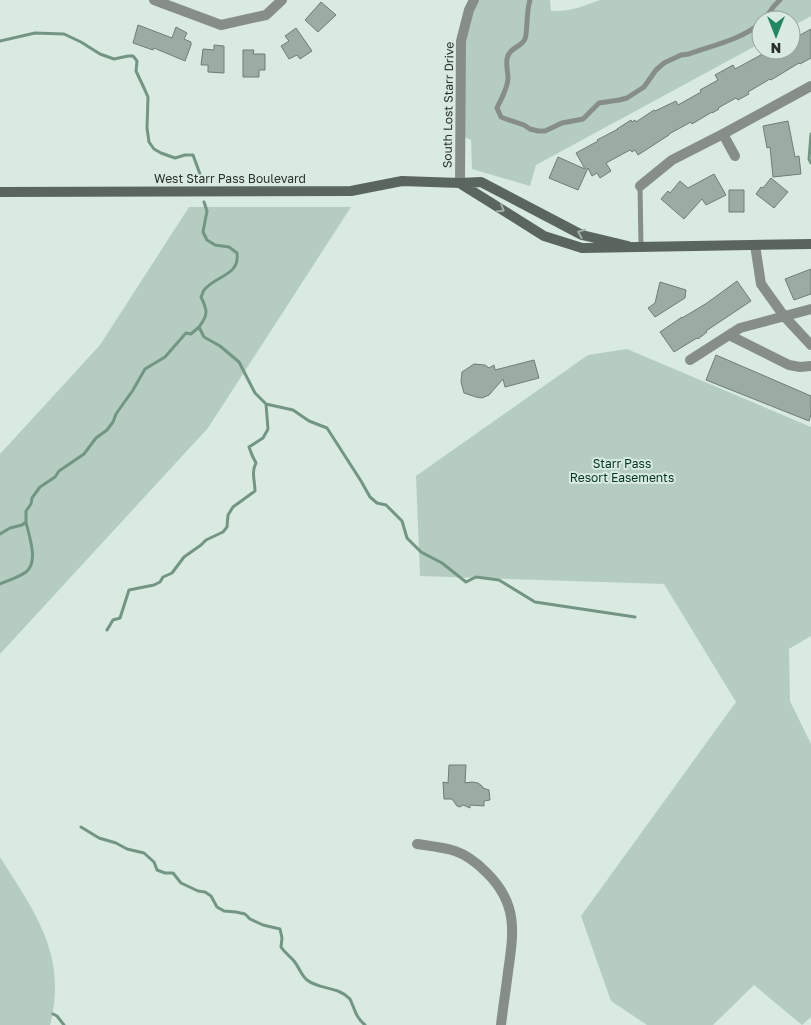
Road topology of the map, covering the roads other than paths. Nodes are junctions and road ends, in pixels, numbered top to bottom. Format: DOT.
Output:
graph roads {
  1 [pos="154,0"];
  2 [pos="282,0"];
  3 [pos="474,0"];
  4 [pos="530,0"];
  5 [pos="780,0"];
  6 [pos="771,10"];
  7 [pos="751,30"];
  8 [pos="811,86"];
  9 [pos="723,134"];
  10 [pos="735,156"];
  11 [pos="460,183"];
  12 [pos="640,186"];
  13 [pos="0,192"];
  14 [pos="811,238"];
  15 [pos="784,244"];
  16 [pos="811,244"];
  17 [pos="755,245"];
  18 [pos="628,246"];
  19 [pos="641,246"];
  20 [pos="811,309"];
  21 [pos="784,316"];
  22 [pos="729,335"];
  23 [pos="811,345"];
  24 [pos="690,360"];
  25 [pos="811,366"];
  26 [pos="417,844"];
  27 [pos="501,1025"];
  1 -- 2 [label="street"];
  3 -- 11 [label="street, South Lost Starr Drive"];
  4 -- 7 [label="lane"];
  5 -- 6 [label="lane"];
  8 -- 9 [label="street"];
  9 -- 10 [label="street"];
  9 -- 12 [label="street"];
  11 -- 13 [label="street, West Starr Pass Boulevard"];
  18 -- 11 [label="street, West Starr Pass Boulevard, one-way"];
  11 -- 18 [label="street, West Starr Pass Boulevard, one-way"];
  12 -- 19 [label="lane"];
  14 -- 15 [label="street, West Starr Pass Boulevard"];
  15 -- 16 [label="street, West Starr Pass Boulevard"];
  15 -- 17 [label="street, West Starr Pass Boulevard"];
  17 -- 19 [label="street, West Starr Pass Boulevard"];
  17 -- 21 [label="street"];
  18 -- 19 [label="street, West Starr Pass Boulevard"];
  20 -- 21 [label="street"];
  21 -- 22 [label="street"];
  21 -- 23 [label="street"];
  22 -- 24 [label="street"];
  22 -- 25 [label="street"];
  26 -- 27 [label="street"];
}
